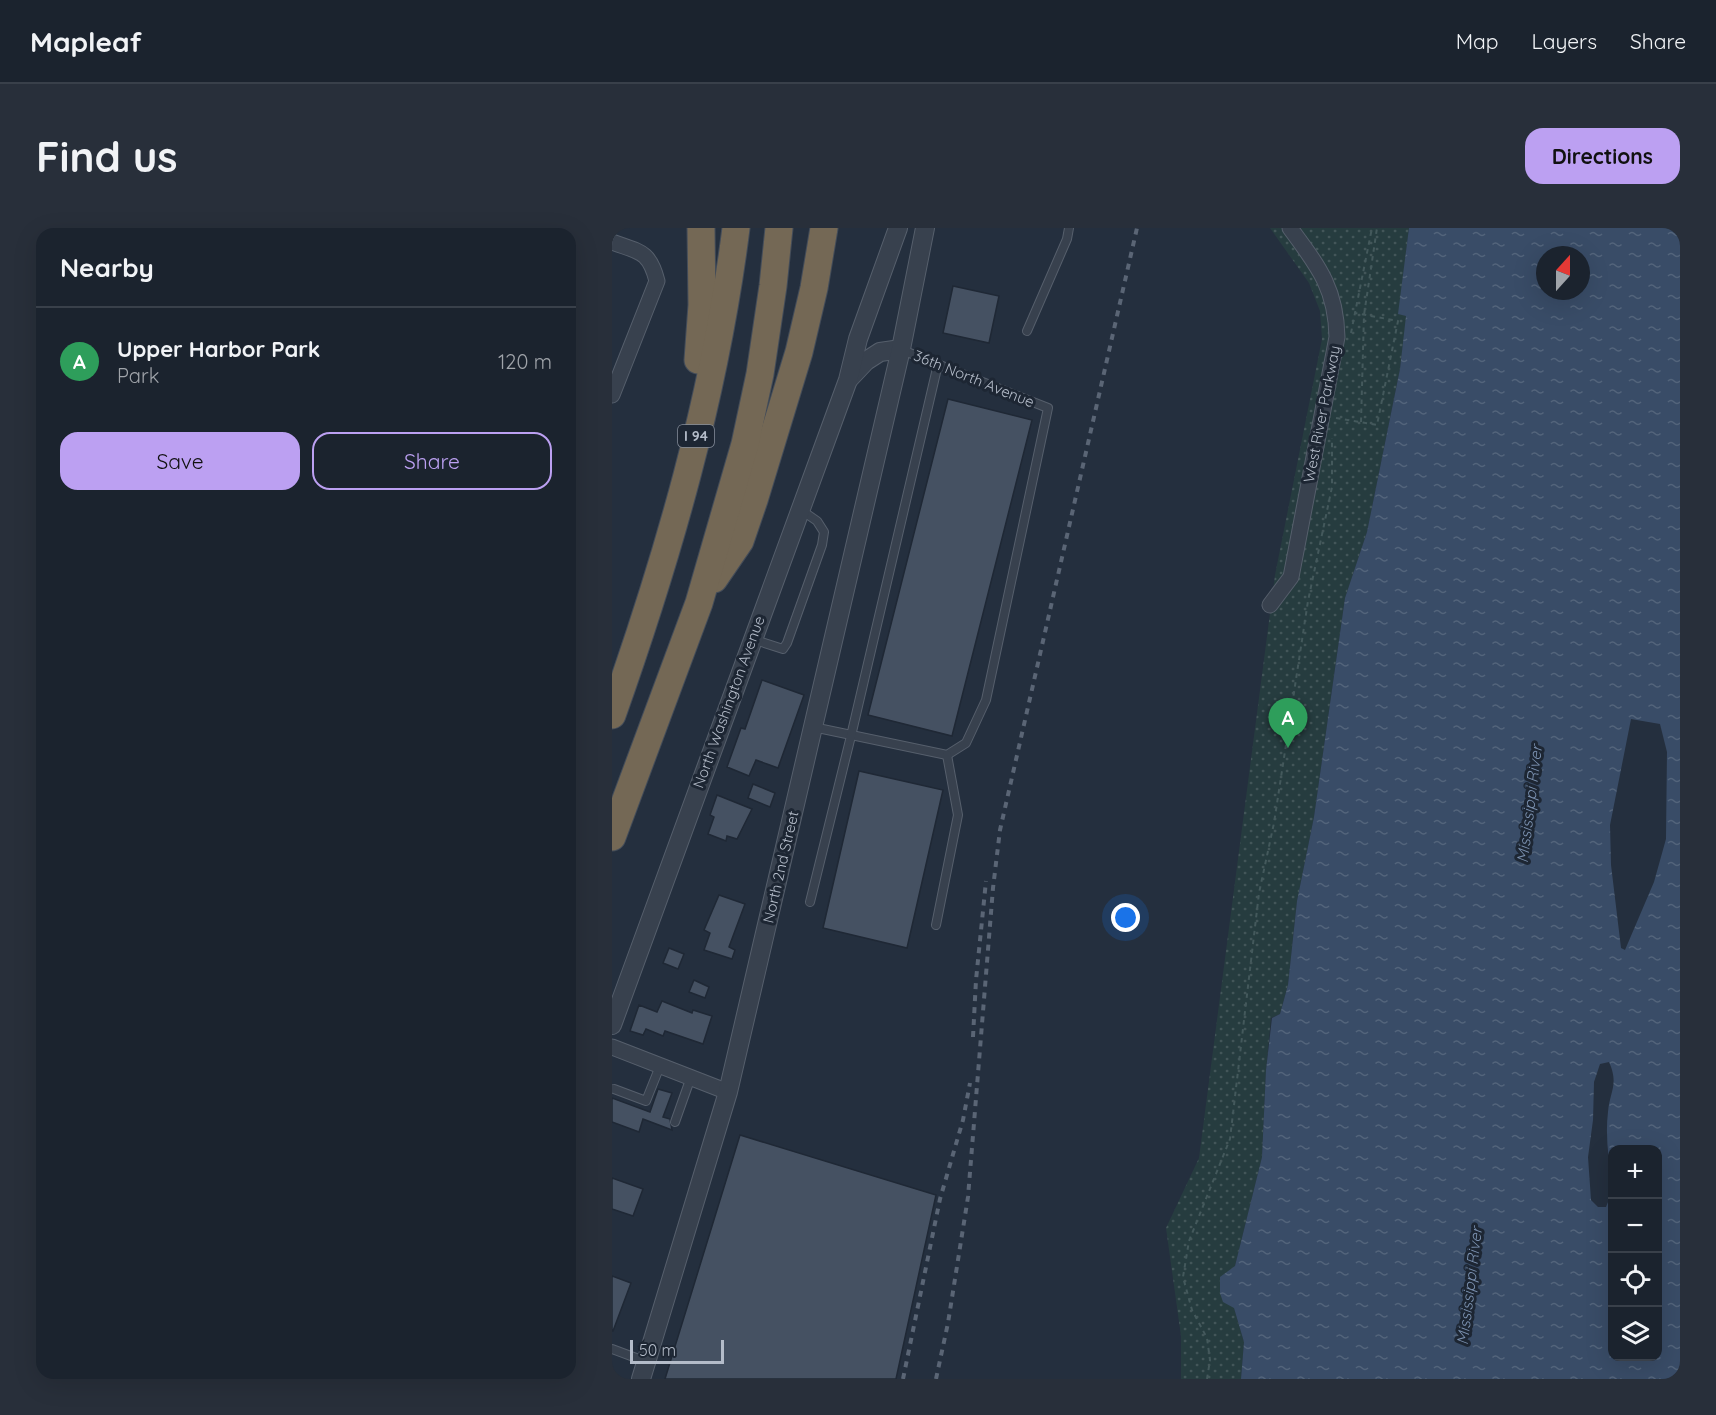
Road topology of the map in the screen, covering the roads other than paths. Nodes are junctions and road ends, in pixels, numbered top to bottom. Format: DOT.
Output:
graph roads {
  1 [pos="701,228"];
  2 [pos="736,228"];
  3 [pos="779,228"];
  4 [pos="824,228"];
  5 [pos="898,228"];
  6 [pos="925,228"];
  7 [pos="1069,228"];
  8 [pos="1290,228"];
  9 [pos="612,242"];
  10 [pos="1027,331"];
  11 [pos="901,349"];
  12 [pos="938,364"];
  13 [pos="848,380"];
  14 [pos="612,395"];
  15 [pos="800,509"];
  16 [pos="699,603"];
  17 [pos="1270,605"];
  18 [pos="752,639"];
  19 [pos="639,640"];
  20 [pos="612,715"];
  21 [pos="813,728"];
  22 [pos="851,736"];
  23 [pos="947,755"];
  24 [pos="612,837"];
  25 [pos="810,902"];
  26 [pos="936,926"];
  27 [pos="612,1025"];
  28 [pos="612,1047"];
  29 [pos="660,1066"];
  30 [pos="691,1077"];
  31 [pos="614,1089"];
  32 [pos="728,1092"];
  33 [pos="675,1122"];
  34 [pos="612,1349"];
  35 [pos="644,1371"];
  1 -- 19 [label="highway"];
  2 -- 19 [label="highway, I 94"];
  3 -- 16 [label="highway"];
  4 -- 16 [label="highway"];
  5 -- 13 [label="street, North Washington Avenue"];
  6 -- 11 [label="street"];
  7 -- 10 [label="lane"];
  8 -- 17 [label="street, West River Parkway"];
  9 -- 14 [label="street"];
  11 -- 12 [label="lane, 36th North Avenue"];
  11 -- 13 [label="street, North Washington Avenue"];
  11 -- 21 [label="street, North 2nd Street"];
  12 -- 22 [label="lane"];
  12 -- 23 [label="lane, 36th North Avenue"];
  13 -- 15 [label="street, North Washington Avenue"];
  15 -- 18 [label="street, North Washington Avenue"];
  15 -- 18 [label="lane"];
  16 -- 24 [label="highway"];
  18 -- 27 [label="street, North Washington Avenue"];
  19 -- 20 [label="highway, I 94"];
  21 -- 22 [label="lane"];
  21 -- 32 [label="street, North 2nd Street"];
  22 -- 23 [label="lane"];
  22 -- 25 [label="lane"];
  23 -- 26 [label="lane"];
  28 -- 29 [label="street"];
  29 -- 30 [label="street"];
  29 -- 31 [label="lane"];
  30 -- 32 [label="street"];
  30 -- 33 [label="lane"];
  32 -- 35 [label="street, North 2nd Street"];
  34 -- 35 [label="lane"];
}
